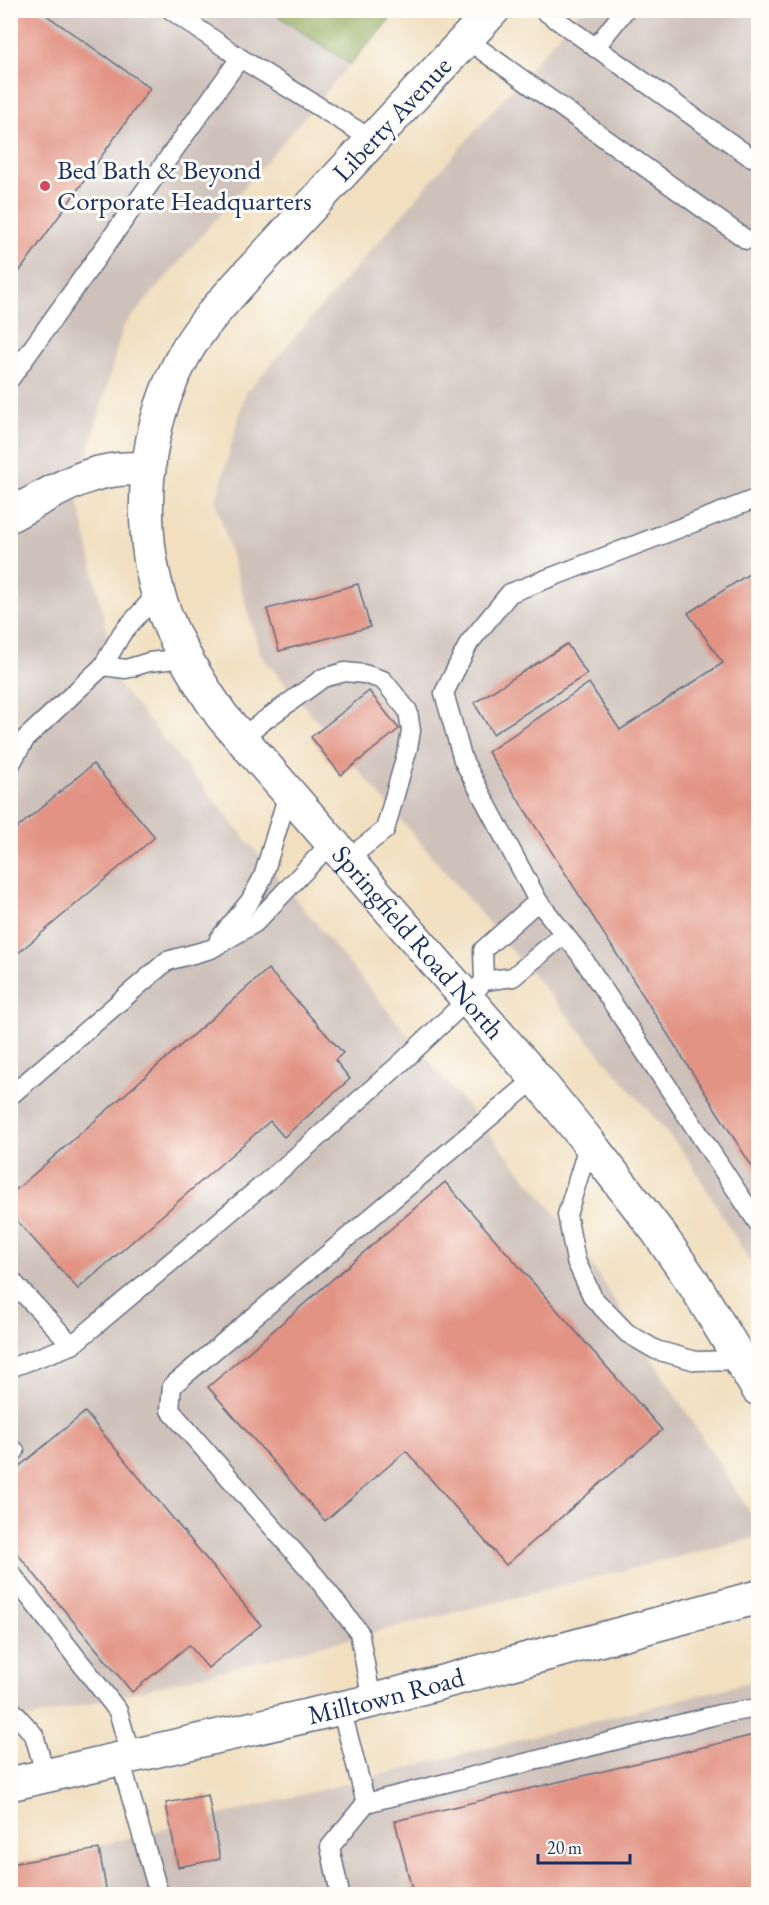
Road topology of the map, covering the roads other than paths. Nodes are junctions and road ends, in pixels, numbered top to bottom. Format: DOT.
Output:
graph roads {
  1 [pos="171,10"];
  2 [pos="493,10"];
  3 [pos="543,10"];
  4 [pos="625,10"];
  5 [pos="466,39"];
  6 [pos="595,48"];
  7 [pos="240,58"];
  8 [pos="373,140"];
  9 [pos="759,159"];
  10 [pos="753,239"];
  11 [pos="10,379"];
  12 [pos="148,470"];
  13 [pos="759,498"];
  14 [pos="10,514"];
  15 [pos="158,593"];
  16 [pos="185,658"];
  17 [pos="103,666"];
  18 [pos="240,738"];
  19 [pos="10,765"];
  20 [pos="288,794"];
  21 [pos="338,851"];
  22 [pos="538,901"];
  23 [pos="564,934"];
  24 [pos="211,949"];
  25 [pos="476,990"];
  26 [pos="536,1078"];
  27 [pos="10,1096"];
  28 [pos="589,1143"];
  29 [pos="759,1223"];
  30 [pos="10,1279"];
  31 [pos="72,1345"];
  32 [pos="750,1366"];
  33 [pos="10,1368"];
  34 [pos="10,1572"];
  35 [pos="759,1597"];
  36 [pos="356,1705"];
  37 [pos="10,1708"];
  38 [pos="759,1708"];
  39 [pos="126,1757"];
  40 [pos="46,1776"];
  41 [pos="10,1784"];
  42 [pos="366,1803"];
  43 [pos="159,1894"];
  44 [pos="340,1894"];
  1 -- 7 [label="lane"];
  2 -- 5 [label="street, Liberty Avenue"];
  3 -- 6 [label="lane"];
  4 -- 6 [label="lane"];
  5 -- 8 [label="street, Liberty Avenue"];
  5 -- 10 [label="lane"];
  6 -- 9 [label="lane"];
  7 -- 8 [label="lane"];
  7 -- 11 [label="lane"];
  8 -- 12 [label="street, Liberty Avenue"];
  12 -- 14 [label="street"];
  12 -- 15 [label="street, Springfield Road North"];
  13 -- 22 [label="lane"];
  15 -- 16 [label="street, Springfield Road North"];
  15 -- 17 [label="lane"];
  16 -- 17 [label="lane"];
  16 -- 18 [label="street, Springfield Road North"];
  17 -- 19 [label="lane"];
  18 -- 20 [label="street, Springfield Road North"];
  18 -- 21 [label="lane"];
  20 -- 21 [label="street, Springfield Road North"];
  20 -- 24 [label="lane"];
  21 -- 24 [label="lane"];
  21 -- 25 [label="street, Springfield Road North"];
  22 -- 23 [label="lane"];
  22 -- 25 [label="lane"];
  23 -- 25 [label="lane"];
  23 -- 29 [label="lane"];
  24 -- 27 [label="lane"];
  25 -- 26 [label="street, Springfield Road North"];
  25 -- 31 [label="lane"];
  26 -- 28 [label="street, Springfield Road North"];
  26 -- 36 [label="lane"];
  28 -- 32 [label="street, Springfield Road North"];
  28 -- 32 [label="lane"];
  30 -- 31 [label="lane"];
  31 -- 33 [label="lane"];
  34 -- 39 [label="lane"];
  35 -- 36 [label="street, Milltown Road"];
  36 -- 39 [label="street, Milltown Road"];
  36 -- 42 [label="lane"];
  37 -- 40 [label="lane"];
  38 -- 42 [label="lane"];
  39 -- 40 [label="street, Milltown Road"];
  39 -- 43 [label="lane"];
  40 -- 41 [label="street, Milltown Road"];
  42 -- 44 [label="lane"];
}
